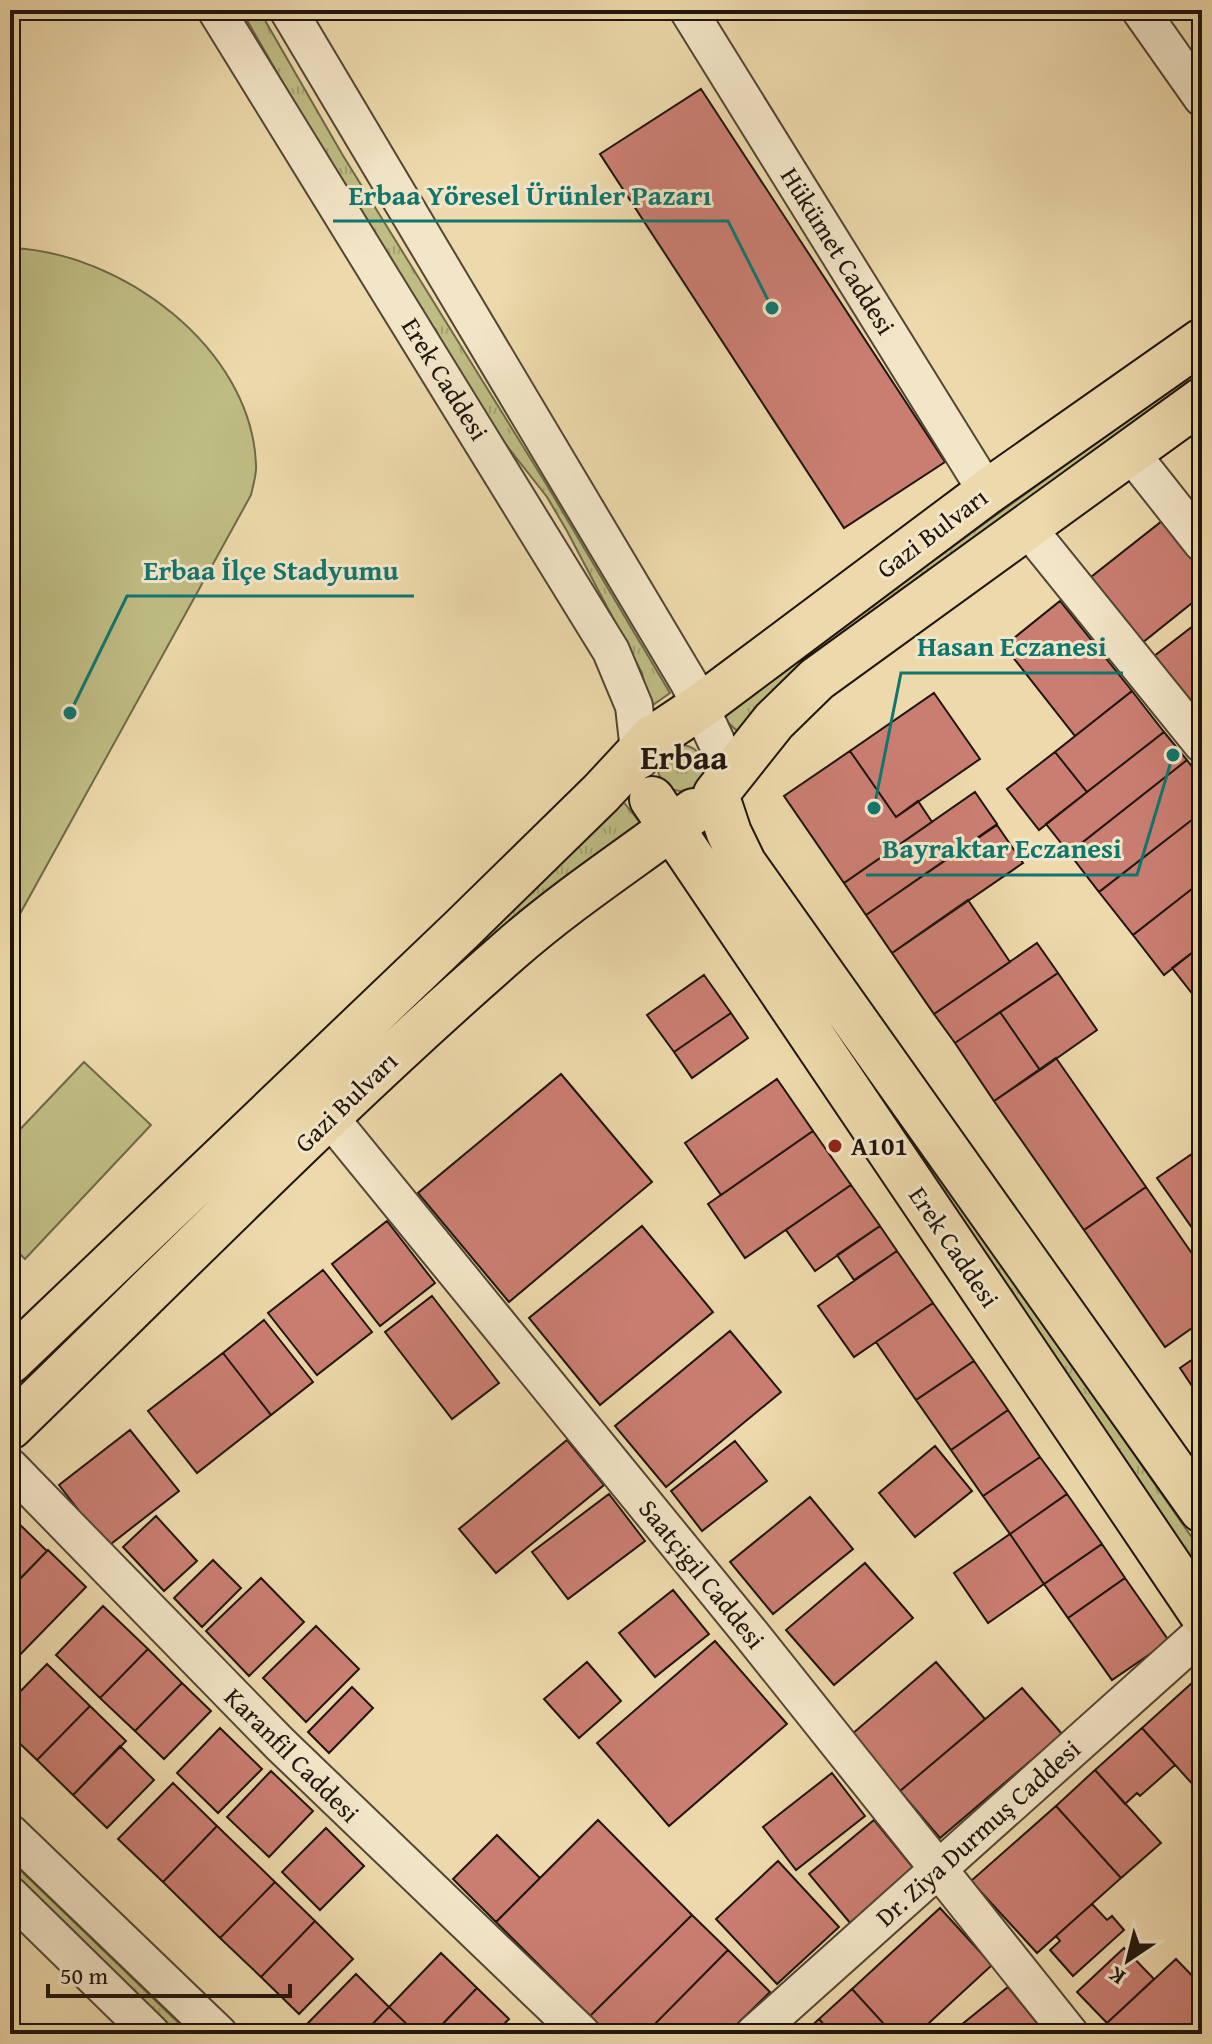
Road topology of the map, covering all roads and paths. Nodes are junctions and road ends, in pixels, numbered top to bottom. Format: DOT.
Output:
graph roads {
  1 [pos="216,10"];
  2 [pos="288,10"];
  3 [pos="688,10"];
  4 [pos="1140,10"];
  5 [pos="1202,98"];
  6 [pos="1202,341"];
  7 [pos="1202,400"];
  8 [pos="1130,452"];
  9 [pos="987,492"];
  10 [pos="1026,526"];
  11 [pos="1202,543"];
  12 [pos="708,724"];
  13 [pos="1202,744"];
  14 [pos="668,776"];
  15 [pos="330,1118"];
  16 [pos="10,1361"];
  17 [pos="10,1427"];
  18 [pos="10,1467"];
  19 [pos="1202,1510"];
  20 [pos="1202,1614"];
  21 [pos="1202,1633"];
  22 [pos="10,1833"];
  23 [pos="937,1869"];
  24 [pos="10,1895"];
  25 [pos="152,2034"];
  26 [pos="219,2034"];
  27 [pos="582,2034"];
  28 [pos="754,2034"];
  29 [pos="1070,2034"];
  1 -- 14 [label="street, Erek Caddesi"];
  2 -- 12 [label="street, Erek Caddesi"];
  3 -- 9 [label="street, Hükümet Caddesi"];
  4 -- 5 [label="street"];
  6 -- 9 [label="main road, Gazi Bulvarı"];
  7 -- 8 [label="main road, Gazi Bulvarı"];
  8 -- 10 [label="main road, Gazi Bulvarı"];
  8 -- 11 [label="street"];
  9 -- 12 [label="main road, Gazi Bulvarı"];
  10 -- 13 [label="street"];
  10 -- 14 [label="main road, Gazi Bulvarı"];
  12 -- 14 [label="main road, Gazi Bulvarı"];
  12 -- 14 [label="main road"];
  14 -- 15 [label="main road, Gazi Bulvarı"];
  14 -- 16 [label="main road, Gazi Bulvarı"];
  14 -- 19 [label="main road, Erek Caddesi"];
  14 -- 20 [label="main road, Erek Caddesi"];
  15 -- 17 [label="main road, Gazi Bulvarı"];
  15 -- 23 [label="street, Saatçigil Caddesi"];
  18 -- 27 [label="street, Karanfil Caddesi"];
  21 -- 23 [label="street, Dr. Ziya Durmuş Caddesi"];
  22 -- 26 [label="street"];
  23 -- 28 [label="street, Dr. Ziya Durmuş Caddesi"];
  23 -- 29 [label="street, Saatçigil Caddesi"];
  24 -- 25 [label="street"];
}
